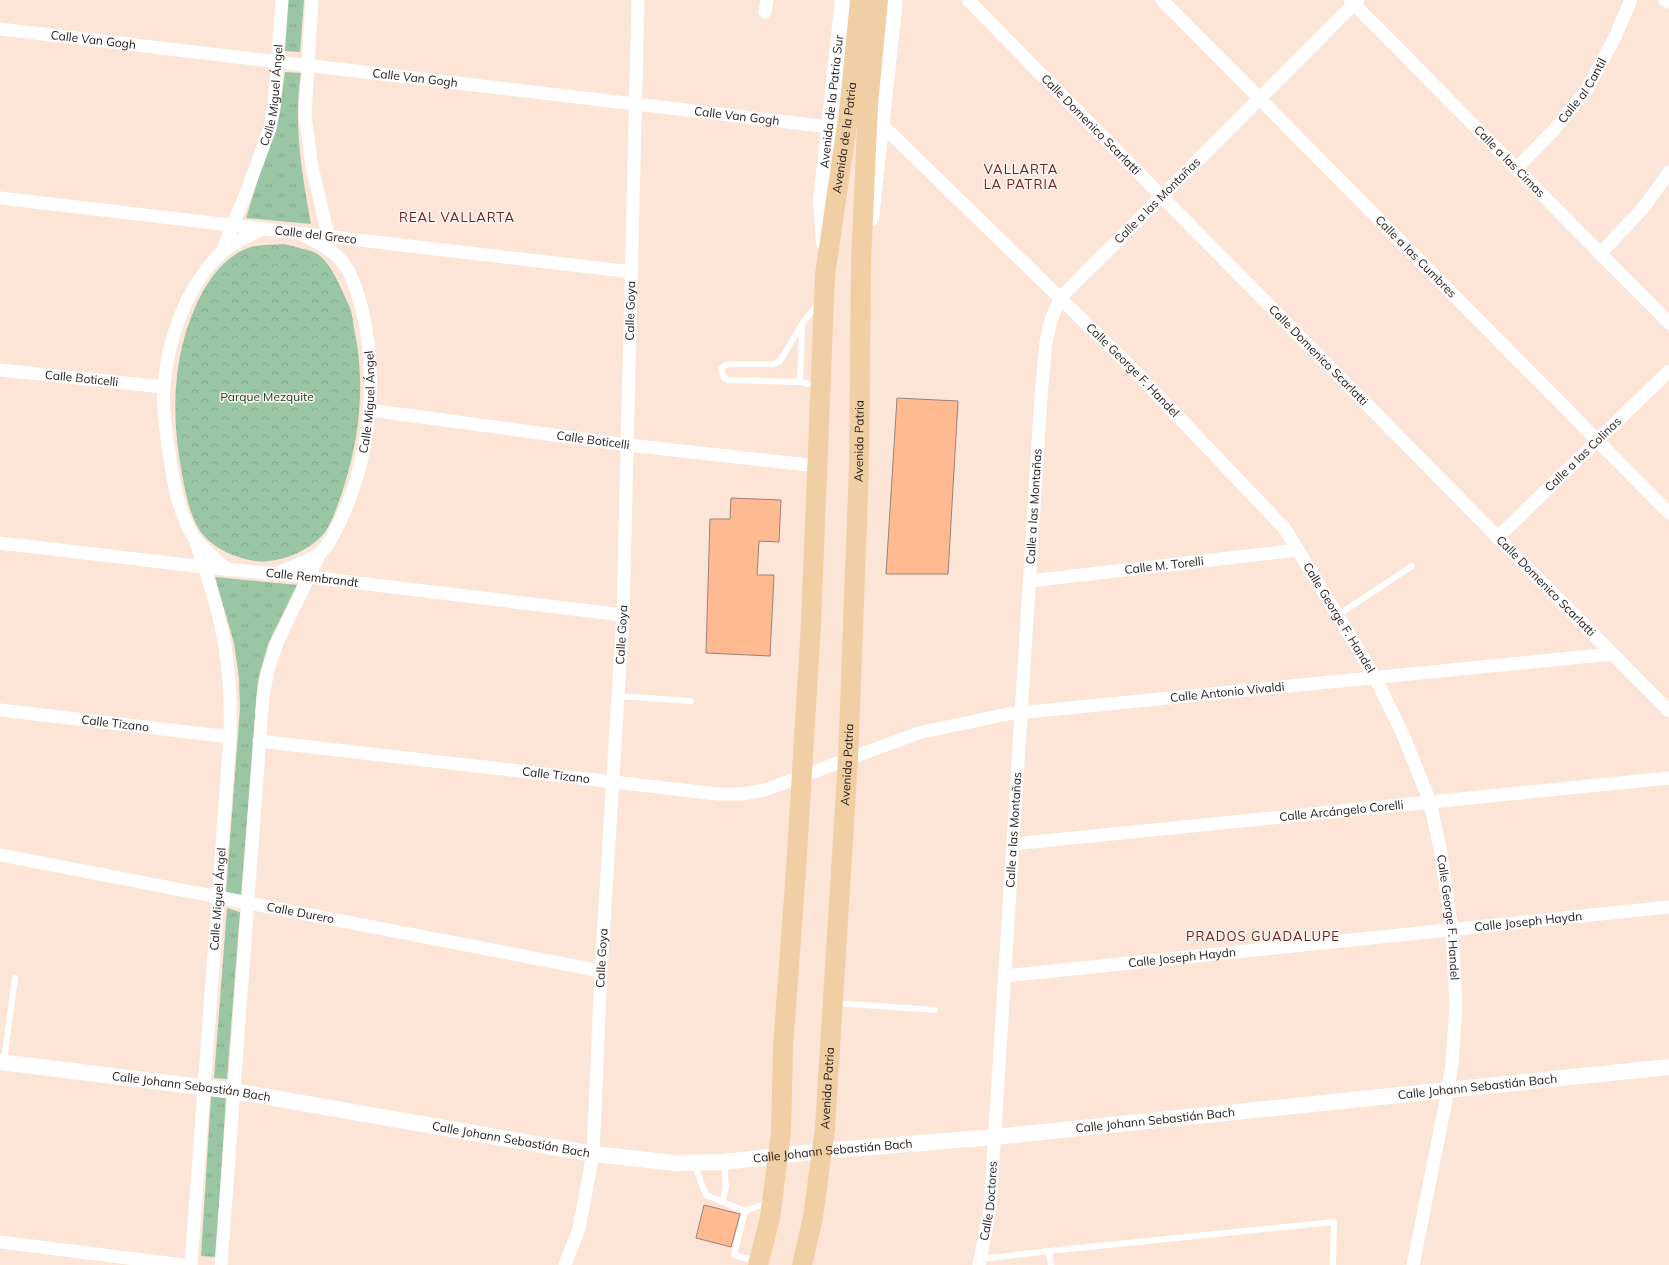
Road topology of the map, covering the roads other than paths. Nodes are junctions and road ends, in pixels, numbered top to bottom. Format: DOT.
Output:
graph roads {
  1 [pos="282,0"];
  2 [pos="312,0"];
  3 [pos="638,0"];
  4 [pos="843,0"];
  5 [pos="860,0"];
  6 [pos="878,0"];
  7 [pos="894,0"];
  8 [pos="968,0"];
  9 [pos="1162,0"];
  10 [pos="1631,0"];
  11 [pos="1665,0"];
  12 [pos="1354,2"];
  13 [pos="1669,2"];
  14 [pos="0,29"];
  15 [pos="277,62"];
  16 [pos="308,65"];
  17 [pos="1260,99"];
  18 [pos="636,104"];
  19 [pos="881,124"];
  20 [pos="829,127"];
  21 [pos="1516,169"];
  22 [pos="1669,172"];
  23 [pos="1162,197"];
  24 [pos="0,198"];
  25 [pos="232,226"];
  26 [pos="262,229"];
  27 [pos="300,233"];
  28 [pos="329,236"];
  29 [pos="331,251"];
  30 [pos="221,254"];
  31 [pos="1600,254"];
  32 [pos="861,262"];
  33 [pos="632,272"];
  34 [pos="825,284"];
  35 [pos="1060,298"];
  36 [pos="1669,323"];
  37 [pos="802,324"];
  38 [pos="0,370"];
  39 [pos="1669,371"];
  40 [pos="800,382"];
  41 [pos="821,386"];
  42 [pos="164,387"];
  43 [pos="369,410"];
  44 [pos="1598,440"];
  45 [pos="628,445"];
  46 [pos="817,466"];
  47 [pos="1669,513"];
  48 [pos="194,537"];
  49 [pos="1497,538"];
  50 [pos="0,542"];
  51 [pos="1298,550"];
  52 [pos="320,553"];
  53 [pos="1412,566"];
  54 [pos="204,567"];
  55 [pos="228,570"];
  56 [pos="275,574"];
  57 [pos="309,577"];
  58 [pos="1030,581"];
  59 [pos="623,615"];
  60 [pos="1338,615"];
  61 [pos="1612,654"];
  62 [pos="1375,677"];
  63 [pos="618,696"];
  64 [pos="690,701"];
  65 [pos="0,710"];
  66 [pos="1669,712"];
  67 [pos="1022,713"];
  68 [pos="230,737"];
  69 [pos="258,740"];
  70 [pos="848,759"];
  71 [pos="802,776"];
  72 [pos="1669,778"];
  73 [pos="612,782"];
  74 [pos="1430,802"];
  75 [pos="1013,844"];
  76 [pos="0,855"];
  77 [pos="219,898"];
  78 [pos="247,903"];
  79 [pos="1669,907"];
  80 [pos="1452,930"];
  81 [pos="601,971"];
  82 [pos="1005,976"];
  83 [pos="14,978"];
  84 [pos="833,1003"];
  85 [pos="935,1010"];
  86 [pos="2,1062"];
  87 [pos="1669,1066"];
  88 [pos="205,1087"];
  89 [pos="1448,1090"];
  90 [pos="233,1091"];
  91 [pos="995,1137"];
  92 [pos="823,1150"];
  93 [pos="593,1154"];
  94 [pos="779,1155"];
  95 [pos="724,1162"];
  96 [pos="694,1163"];
  97 [pos="772,1201"];
  98 [pos="722,1202"];
  99 [pos="745,1211"];
  100 [pos="0,1242"];
  101 [pos="1049,1251"];
  102 [pos="980,1262"];
  103 [pos="759,1263"];
  104 [pos="184,1265"];
  105 [pos="191,1265"];
  106 [pos="221,1265"];
  107 [pos="565,1265"];
  108 [pos="802,1265"];
  109 [pos="1051,1265"];
  110 [pos="1334,1265"];
  111 [pos="1413,1265"];
  1 -- 15 [label="street, Calle Miguel Ángel"];
  2 -- 16 [label="street"];
  3 -- 18 [label="street, Calle Goya"];
  4 -- 20 [label="street, Avenida de la Patria Sur"];
  5 -- 34 [label="main road, Avenida de la Patria"];
  6 -- 32 [label="main road, Avenida de la Patria"];
  7 -- 19 [label="street"];
  8 -- 23 [label="street, Calle Domenico Scarlatti"];
  9 -- 17 [label="street, Calle a las Cumbres"];
  10 -- 21 [label="street, Calle al Cantil"];
  11 -- 13 [label="street"];
  12 -- 17 [label="street, Calle a las Montañas"];
  12 -- 21 [label="street, Calle a las Cimas"];
  14 -- 15 [label="street, Calle Van Gogh"];
  15 -- 16 [label="street, Calle Van Gogh"];
  15 -- 25 [label="street, Calle Miguel Ángel"];
  16 -- 18 [label="street, Calle Van Gogh"];
  16 -- 28 [label="street"];
  17 -- 23 [label="street, Calle a las Montañas"];
  17 -- 44 [label="street, Calle a las Cumbres"];
  18 -- 20 [label="street, Calle Van Gogh"];
  18 -- 33 [label="street, Calle Goya"];
  19 -- 32 [label="street"];
  19 -- 35 [label="street, Calle George F. Handel"];
  20 -- 34 [label="street, Avenida de la Patria Sur"];
  21 -- 31 [label="street, Calle a las Cimas"];
  22 -- 31 [label="street"];
  23 -- 35 [label="street, Calle a las Montañas"];
  23 -- 49 [label="street, Calle Domenico Scarlatti"];
  24 -- 25 [label="street, Calle del Greco"];
  25 -- 26 [label="street, Calle del Greco"];
  25 -- 30 [label="street, Calle Miguel Ángel"];
  26 -- 27 [label="street, Calle del Greco"];
  26 -- 30 [label="street, Calle Miguel Ángel"];
  27 -- 28 [label="street, Calle del Greco"];
  27 -- 29 [label="street, Calle Miguel Ángel"];
  28 -- 29 [label="street"];
  28 -- 33 [label="street, Calle del Greco"];
  29 -- 43 [label="street, Calle Miguel Ángel"];
  30 -- 42 [label="street, Calle Miguel Ángel"];
  31 -- 36 [label="street, Calle a las Cimas"];
  32 -- 70 [label="main road, Avenida Patria"];
  33 -- 45 [label="street, Calle Goya"];
  34 -- 37 [label="lane"];
  34 -- 41 [label="main road"];
  35 -- 51 [label="street, Calle George F. Handel"];
  35 -- 58 [label="street, Calle a las Montañas"];
  37 -- 40 [label="lane"];
  37 -- 40 [label="lane"];
  38 -- 42 [label="street, Calle Boticelli"];
  39 -- 44 [label="street, Calle a las Colinas"];
  40 -- 41 [label="lane"];
  41 -- 46 [label="main road"];
  42 -- 48 [label="street, Calle Miguel Ángel"];
  43 -- 45 [label="street, Calle Boticelli"];
  43 -- 52 [label="street, Calle Miguel Ángel"];
  44 -- 47 [label="street, Calle a las Cumbres"];
  44 -- 49 [label="street, Calle a las Colinas"];
  45 -- 46 [label="street, Calle Boticelli"];
  45 -- 59 [label="street, Calle Goya"];
  46 -- 71 [label="main road"];
  48 -- 54 [label="street, Calle Miguel Ángel"];
  48 -- 55 [label="street, Calle Miguel Ángel"];
  49 -- 61 [label="street, Calle Domenico Scarlatti"];
  50 -- 54 [label="street, Calle Rembrandt"];
  51 -- 58 [label="street, Calle M. Torelli"];
  51 -- 60 [label="street, Calle George F. Handel"];
  52 -- 56 [label="street"];
  52 -- 57 [label="street, Calle Miguel Ángel"];
  53 -- 60 [label="lane"];
  54 -- 55 [label="street, Calle Rembrandt"];
  54 -- 68 [label="street, Calle Miguel Ángel"];
  55 -- 56 [label="street, Calle Rembrandt"];
  56 -- 57 [label="street, Calle Rembrandt"];
  57 -- 59 [label="street, Calle Rembrandt"];
  57 -- 69 [label="street, Calle Miguel Ángel"];
  58 -- 67 [label="street, Calle a las Montañas"];
  59 -- 63 [label="street, Calle Goya"];
  60 -- 62 [label="street, Calle George F. Handel"];
  61 -- 62 [label="street, Calle Antonio Vivaldi"];
  61 -- 66 [label="street, Calle Domenico Scarlatti"];
  62 -- 67 [label="street, Calle Antonio Vivaldi"];
  62 -- 74 [label="street, Calle George F. Handel"];
  63 -- 64 [label="lane"];
  63 -- 73 [label="street, Calle Goya"];
  65 -- 68 [label="street, Calle Tizano"];
  67 -- 70 [label="street, Calle Antonio Vivaldi"];
  67 -- 75 [label="street, Calle a las Montañas"];
  68 -- 77 [label="street, Calle Miguel Ángel"];
  69 -- 73 [label="street, Calle Tizano"];
  69 -- 78 [label="street, Calle Miguel Ángel"];
  70 -- 71 [label="street, Calle Tizano"];
  70 -- 84 [label="main road, Avenida Patria"];
  71 -- 73 [label="street, Calle Tizano"];
  71 -- 94 [label="main road"];
  72 -- 74 [label="street, Calle Arcángelo Corelli"];
  73 -- 81 [label="street, Calle Goya"];
  74 -- 75 [label="street, Calle Arcángelo Corelli"];
  74 -- 80 [label="street, Calle George F. Handel"];
  75 -- 82 [label="street, Calle a las Montañas"];
  76 -- 77 [label="street, Calle Durero"];
  77 -- 78 [label="street, Calle Durero"];
  77 -- 88 [label="street, Calle Miguel Ángel"];
  78 -- 81 [label="street, Calle Durero"];
  78 -- 90 [label="street, Calle Miguel Ángel"];
  79 -- 80 [label="street, Calle Joseph Haydn"];
  80 -- 82 [label="street, Calle Joseph Haydn"];
  80 -- 89 [label="street, Calle George F. Handel"];
  81 -- 93 [label="street, Calle Goya"];
  82 -- 91 [label="street, Calle a las Montañas"];
  83 -- 86 [label="lane"];
  84 -- 85 [label="lane"];
  84 -- 92 [label="main road, Avenida Patria"];
  86 -- 88 [label="street, Calle Johann Sebastián Bach"];
  87 -- 89 [label="street, Calle Johann Sebastián Bach"];
  88 -- 90 [label="street, Calle Johann Sebastián Bach"];
  88 -- 105 [label="street, Calle Miguel Ángel"];
  89 -- 91 [label="street, Calle Johann Sebastián Bach"];
  89 -- 111 [label="street, Calle George F. Handel"];
  90 -- 93 [label="street, Calle Johann Sebastián Bach"];
  90 -- 106 [label="street, Calle Miguel Ángel"];
  91 -- 92 [label="street, Calle Johann Sebastián Bach"];
  91 -- 102 [label="street, Calle Doctores"];
  92 -- 94 [label="street, Calle Johann Sebastián Bach"];
  92 -- 108 [label="main road, Avenida Patria"];
  93 -- 96 [label="street, Calle Johann Sebastián Bach"];
  93 -- 107 [label="street, Calle Goya"];
  94 -- 95 [label="street, Calle Johann Sebastián Bach"];
  94 -- 97 [label="main road"];
  95 -- 96 [label="street, Calle Johann Sebastián Bach"];
  95 -- 98 [label="lane"];
  96 -- 98 [label="lane"];
  97 -- 99 [label="lane"];
  97 -- 103 [label="main road"];
  98 -- 99 [label="lane"];
  99 -- 103 [label="lane"];
  100 -- 104 [label="street"];
  101 -- 102 [label="lane"];
  101 -- 109 [label="lane"];
  101 -- 110 [label="lane"];
}
